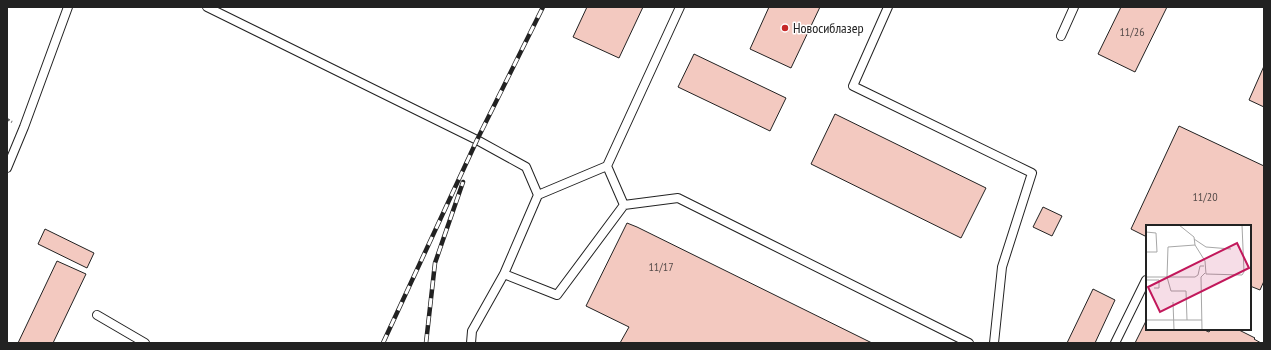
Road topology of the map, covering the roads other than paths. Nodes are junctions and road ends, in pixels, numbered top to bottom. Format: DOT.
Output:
graph roads {
  1 [pos="68,7"];
  2 [pos="207,7"];
  3 [pos="680,7"];
  4 [pos="888,7"];
  5 [pos="1074,7"];
  6 [pos="1061,36"];
  7 [pos="607,166"];
  8 [pos="7,168"];
  9 [pos="538,194"];
  10 [pos="624,205"];
  11 [pos="504,274"];
  12 [pos="1146,280"];
  13 [pos="97,315"];
  14 [pos="145,343"];
  15 [pos="471,343"];
  16 [pos="969,343"];
  17 [pos="994,343"];
  18 [pos="1115,343"];
  1 -- 8 [label="lane"];
  2 -- 9 [label="lane"];
  3 -- 7 [label="lane"];
  4 -- 17 [label="lane"];
  5 -- 6 [label="lane"];
  7 -- 9 [label="lane"];
  7 -- 10 [label="lane"];
  9 -- 11 [label="lane"];
  10 -- 11 [label="lane"];
  10 -- 16 [label="lane"];
  11 -- 15 [label="lane"];
  12 -- 18 [label="lane"];
  13 -- 14 [label="lane"];
}
